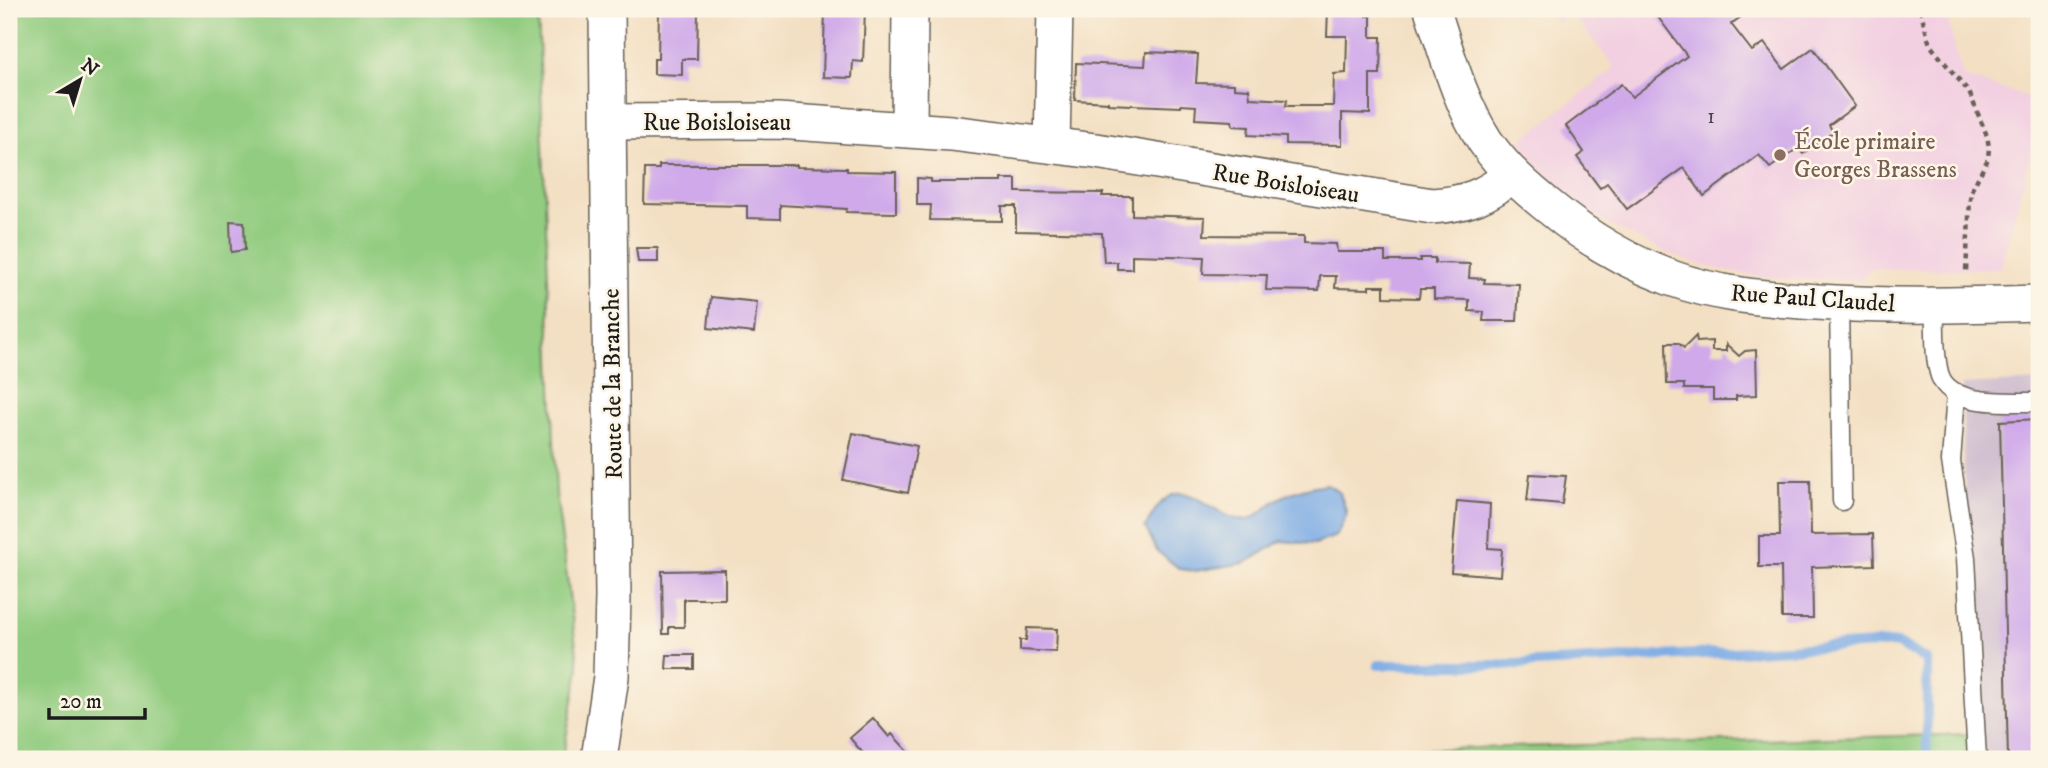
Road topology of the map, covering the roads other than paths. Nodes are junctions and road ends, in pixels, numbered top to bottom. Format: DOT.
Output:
graph roads {
  1 [pos="607,9"];
  2 [pos="910,9"];
  3 [pos="1055,9"];
  4 [pos="1432,9"];
  5 [pos="609,122"];
  6 [pos="909,129"];
  7 [pos="1052,145"];
  8 [pos="1512,173"];
  9 [pos="2039,303"];
  10 [pos="1839,304"];
  11 [pos="1949,305"];
  12 [pos="1956,393"];
  13 [pos="2039,402"];
  14 [pos="1842,500"];
  15 [pos="598,759"];
  16 [pos="1977,759"];
  1 -- 5 [label="street, Route de la Branche"];
  2 -- 6 [label="street"];
  3 -- 7 [label="street"];
  4 -- 8 [label="street, Rue Paul Claudel"];
  5 -- 6 [label="street, Rue Boisloiseau"];
  5 -- 15 [label="street, Route de la Branche"];
  6 -- 7 [label="street, Rue Boisloiseau"];
  7 -- 8 [label="street, Rue Boisloiseau"];
  8 -- 10 [label="street, Rue Paul Claudel"];
  9 -- 11 [label="street, Rue Paul Claudel"];
  10 -- 11 [label="street, Rue Paul Claudel"];
  10 -- 14 [label="lane"];
  11 -- 12 [label="lane"];
  12 -- 13 [label="lane"];
  12 -- 16 [label="lane"];
}
